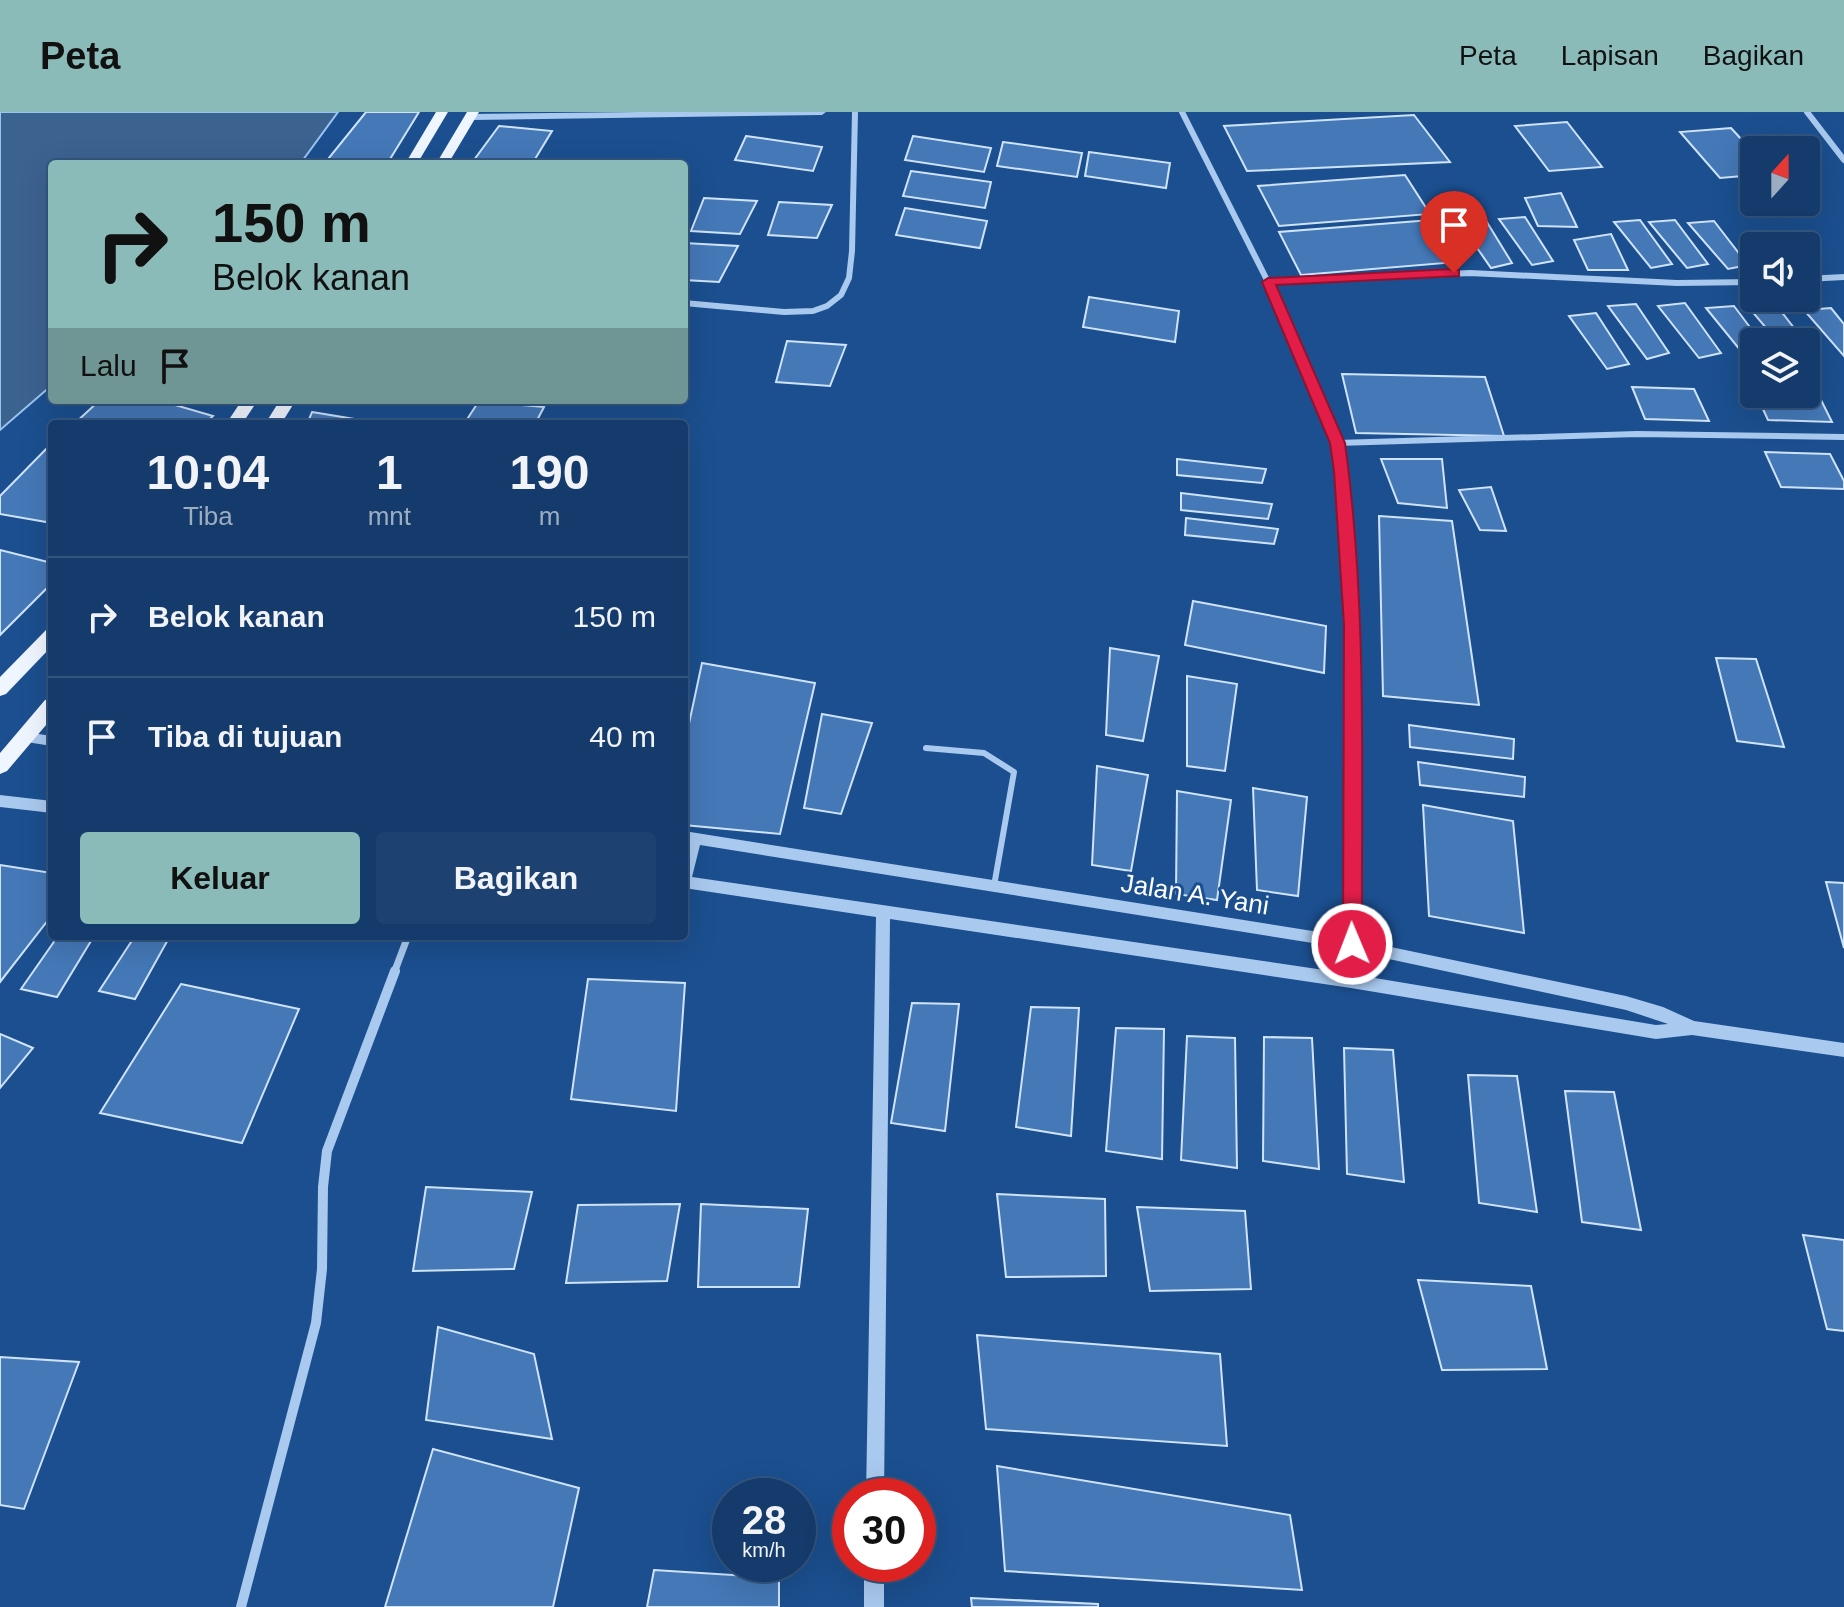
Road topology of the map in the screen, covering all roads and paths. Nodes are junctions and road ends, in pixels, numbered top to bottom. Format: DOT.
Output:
graph roads {
  1 [pos="442,112"];
  2 [pos="822,112"];
  3 [pos="855,112"];
  4 [pos="1182,112"];
  5 [pos="1807,112"];
  6 [pos="472,114"];
  7 [pos="413,160"];
  8 [pos="444,160"];
  9 [pos="1844,160"];
  10 [pos="1844,277"];
  11 [pos="1820,278"];
  12 [pos="1268,282"];
  13 [pos="1740,282"];
  14 [pos="688,303"];
  15 [pos="1844,437"];
  16 [pos="1337,443"];
  17 [pos="48,639"];
  18 [pos="0,689"];
  19 [pos="48,710"];
  20 [pos="25,737"];
  21 [pos="48,740"];
  22 [pos="926,748"];
  23 [pos="0,766"];
  24 [pos="0,801"];
  25 [pos="48,807"];
  26 [pos="689,838"];
  27 [pos="688,883"];
  28 [pos="994,886"];
  29 [pos="883,911"];
  30 [pos="406,940"];
  31 [pos="1352,944"];
  32 [pos="1351,981"];
  33 [pos="1692,1028"];
  34 [pos="1844,1050"];
  35 [pos="875,1478"];
  36 [pos="874,1582"];
  37 [pos="241,1607"];
  38 [pos="874,1607"];
  1 -- 7 [label="main road"];
  2 -- 6 [label="street"];
  3 -- 14 [label="street"];
  4 -- 12 [label="street"];
  5 -- 9 [label="street"];
  6 -- 8 [label="main road"];
  10 -- 11 [label="street"];
  12 -- 13 [label="street"];
  12 -- 16 [label="street"];
  15 -- 16 [label="street"];
  16 -- 31 [label="street"];
  17 -- 18 [label="main road"];
  19 -- 20 [label="main road"];
  20 -- 21 [label="street"];
  20 -- 23 [label="main road"];
  22 -- 28 [label="lane"];
  24 -- 25 [label="street"];
  26 -- 28 [label="street, Jalan A. Yani"];
  27 -- 29 [label="street, Jalan A. Yani"];
  28 -- 31 [label="street, Jalan A. Yani"];
  29 -- 32 [label="street, Jalan A. Yani"];
  29 -- 35 [label="street"];
  30 -- 37 [label="street"];
  31 -- 32 [label="street"];
  31 -- 33 [label="street, Jalan A. Yani"];
  32 -- 33 [label="street, Jalan A. Yani"];
  33 -- 34 [label="street, Jalan A. Yani"];
  36 -- 38 [label="street"];
}
